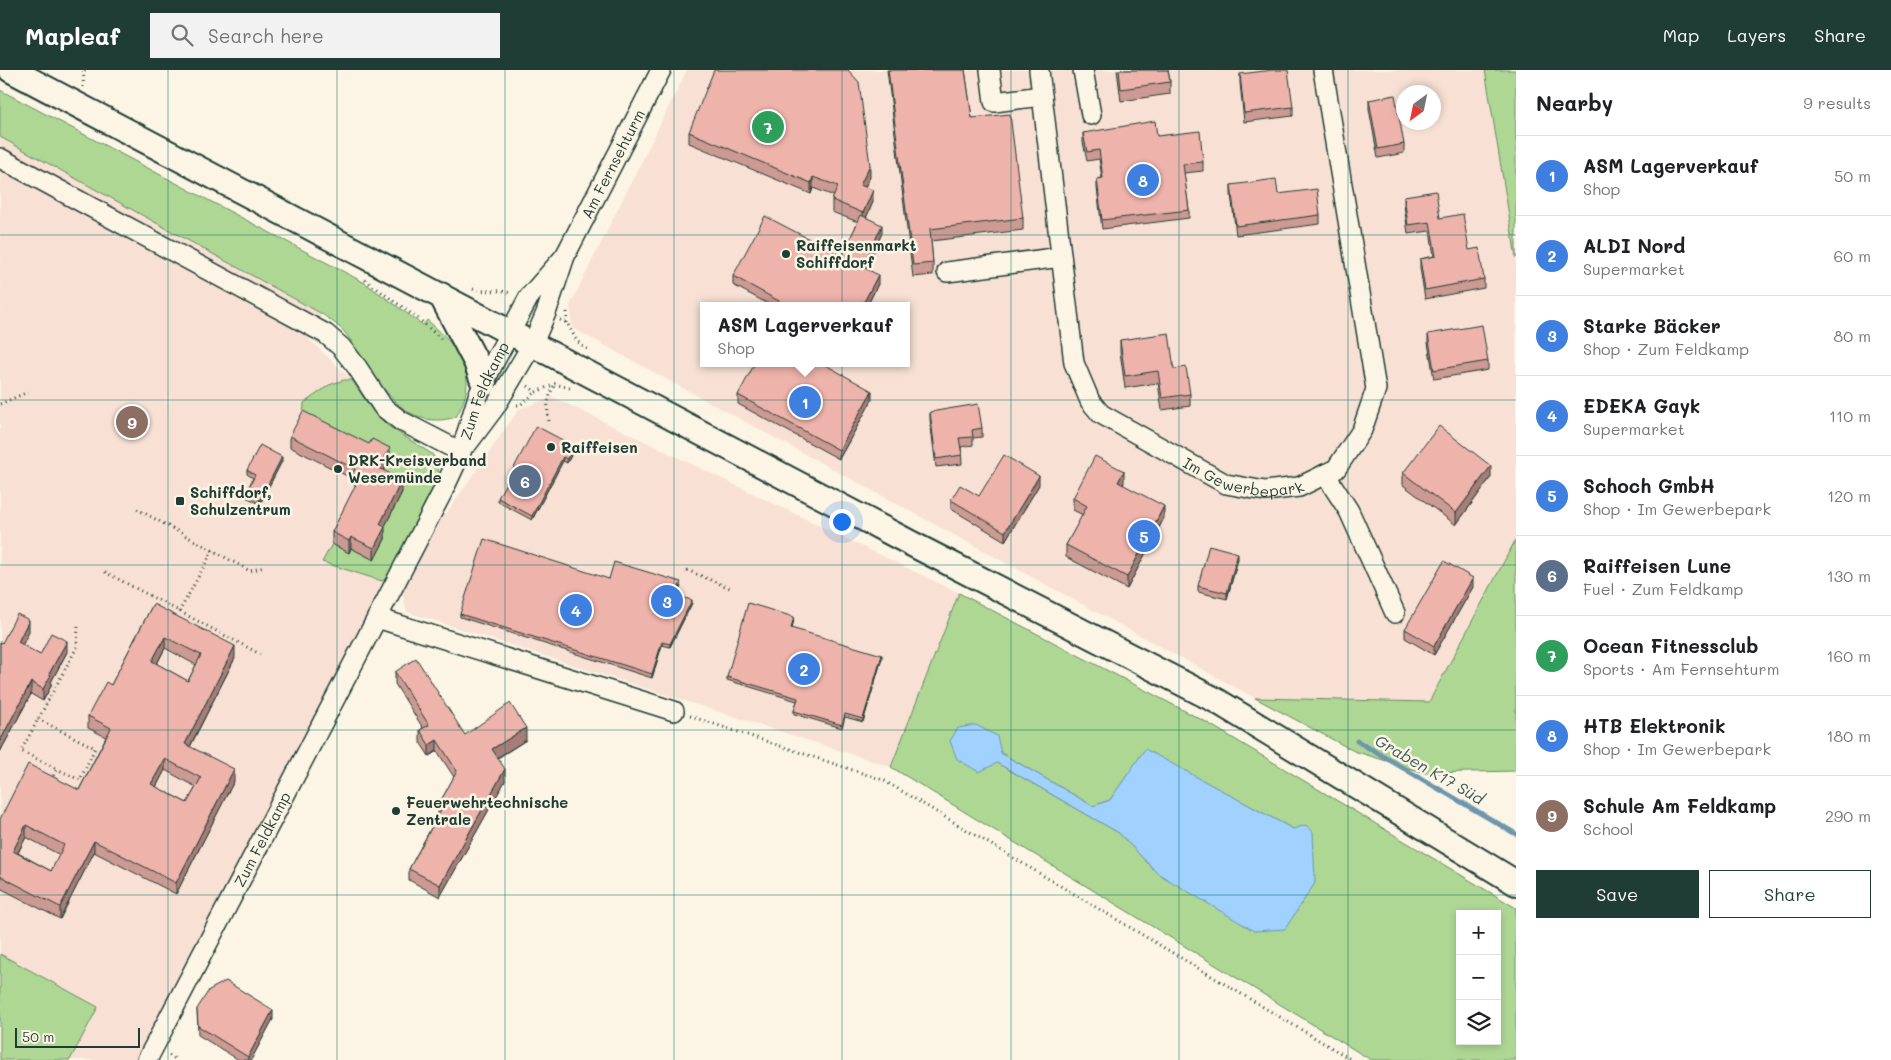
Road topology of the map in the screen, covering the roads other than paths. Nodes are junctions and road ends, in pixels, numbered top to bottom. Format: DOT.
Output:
graph roads {
  1 [pos="11,70"];
  2 [pos="661,70"];
  3 [pos="990,70"];
  4 [pos="1038,70"];
  5 [pos="1083,70"];
  6 [pos="1323,70"];
  7 [pos="1042,96"];
  8 [pos="1091,115"];
  9 [pos="0,158"];
  10 [pos="565,256"];
  11 [pos="1061,257"];
  12 [pos="947,272"];
  13 [pos="441,295"];
  14 [pos="511,331"];
  15 [pos="533,343"];
  16 [pos="484,384"];
  17 [pos="461,452"];
  18 [pos="1325,474"];
  19 [pos="1395,613"];
  20 [pos="377,618"];
  21 [pos="674,711"];
  22 [pos="1516,883"];
  23 [pos="147,1060"];
  1 -- 13 [label="main road"];
  2 -- 10 [label="street, Am Fernsehturm"];
  3 -- 7 [label="street"];
  4 -- 7 [label="street, Im Gewerbepark"];
  5 -- 8 [label="street"];
  6 -- 18 [label="street, Im Gewerbepark"];
  7 -- 11 [label="street, Im Gewerbepark"];
  9 -- 17 [label="street"];
  10 -- 14 [label="street, Am Fernsehturm"];
  10 -- 15 [label="street, Am Fernsehturm"];
  11 -- 12 [label="street"];
  11 -- 18 [label="street, Im Gewerbepark"];
  13 -- 14 [label="main road"];
  13 -- 16 [label="main road"];
  14 -- 15 [label="main road"];
  14 -- 16 [label="street, Zum Feldkamp"];
  15 -- 17 [label="street, Zum Feldkamp"];
  15 -- 22 [label="main road"];
  16 -- 17 [label="street, Zum Feldkamp"];
  17 -- 20 [label="street, Zum Feldkamp"];
  18 -- 19 [label="street"];
  20 -- 21 [label="street"];
  20 -- 23 [label="street, Zum Feldkamp"];
}
